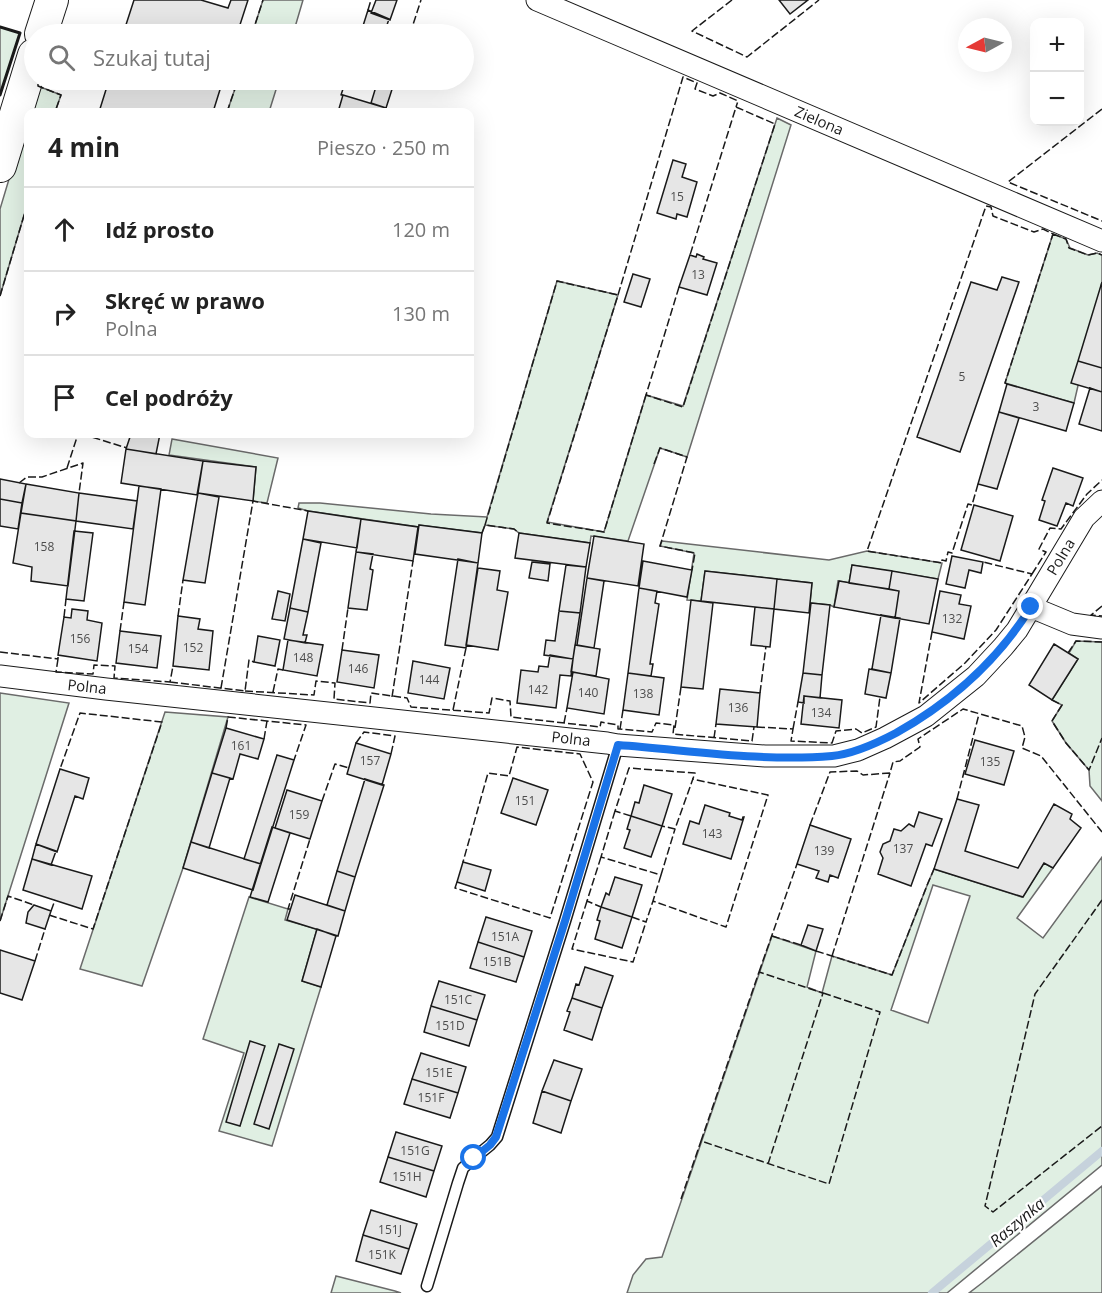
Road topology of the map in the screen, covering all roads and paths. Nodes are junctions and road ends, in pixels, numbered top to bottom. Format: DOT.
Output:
graph roads {
  1 [pos="52,0"];
  2 [pos="537,0"];
  3 [pos="44,24"];
  4 [pos="24,88"];
  5 [pos="0,166"];
  6 [pos="1102,241"];
  7 [pos="1102,501"];
  8 [pos="1031,607"];
  9 [pos="1102,628"];
  10 [pos="0,676"];
  11 [pos="618,745"];
  12 [pos="427,1286"];
  1 -- 3 [label="street"];
  2 -- 6 [label="street, Zielona"];
  4 -- 5 [label="street"];
  7 -- 8 [label="street, Polna"];
  8 -- 9 [label="street"];
  8 -- 11 [label="street, Polna"];
  10 -- 11 [label="street, Polna"];
  11 -- 12 [label="lane"];
}
